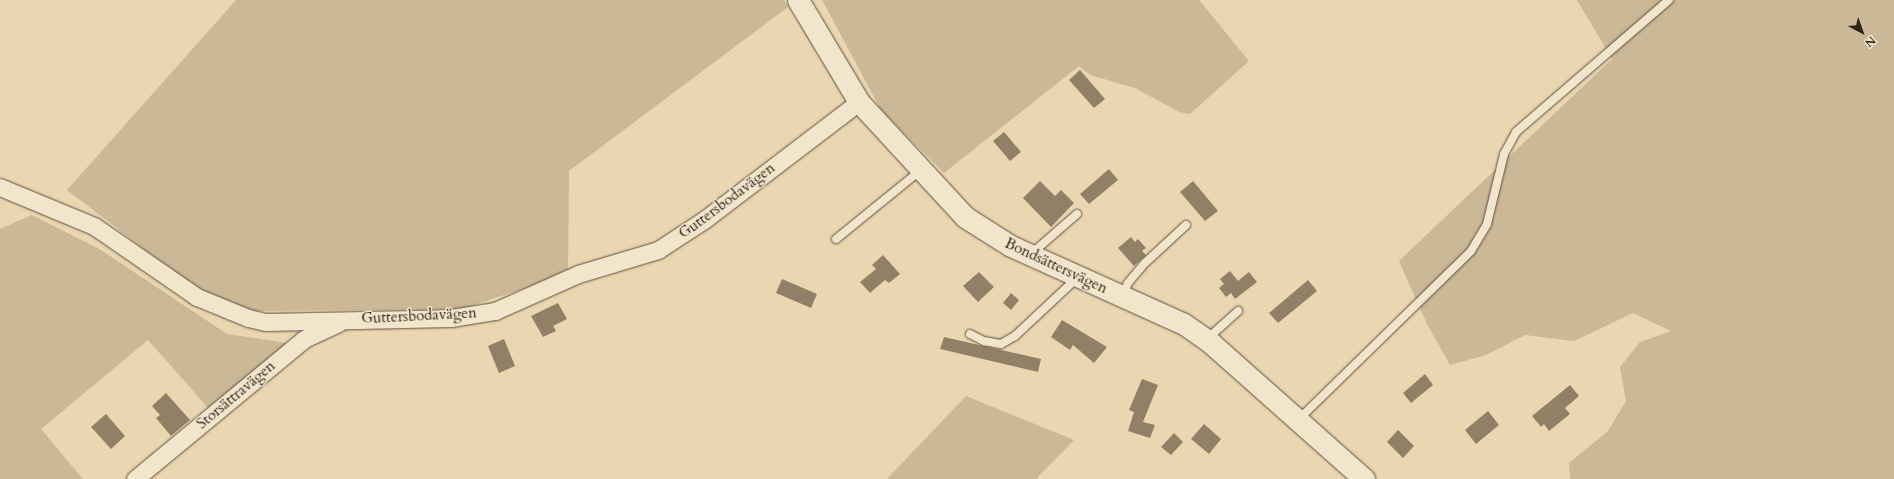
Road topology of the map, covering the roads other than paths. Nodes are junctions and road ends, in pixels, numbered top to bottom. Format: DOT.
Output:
graph roads {
  1 [pos="798,0"];
  2 [pos="1669,0"];
  3 [pos="859,102"];
  4 [pos="920,170"];
  5 [pos="0,187"];
  6 [pos="1077,214"];
  7 [pos="1186,225"];
  8 [pos="836,240"];
  9 [pos="1030,255"];
  10 [pos="1078,277"];
  11 [pos="1122,297"];
  12 [pos="1238,312"];
  13 [pos="344,321"];
  14 [pos="970,334"];
  15 [pos="1206,339"];
  16 [pos="1299,419"];
  17 [pos="135,479"];
  18 [pos="1364,479"];
  1 -- 3 [label="street, Bondsättersvägen"];
  2 -- 16 [label="lane"];
  3 -- 4 [label="street, Bondsättersvägen"];
  3 -- 13 [label="street, Guttersbodavägen"];
  4 -- 8 [label="lane"];
  4 -- 9 [label="street, Bondsättersvägen"];
  5 -- 13 [label="street, Guttersbodavägen"];
  6 -- 9 [label="lane"];
  7 -- 11 [label="lane"];
  9 -- 10 [label="street, Bondsättersvägen"];
  10 -- 11 [label="street, Bondsättersvägen"];
  10 -- 14 [label="lane"];
  11 -- 15 [label="street, Bondsättersvägen"];
  12 -- 15 [label="lane"];
  13 -- 17 [label="street, Storsättravägen"];
  15 -- 16 [label="street, Bondsättersvägen"];
  16 -- 18 [label="street, Bondsättersvägen"];
}
